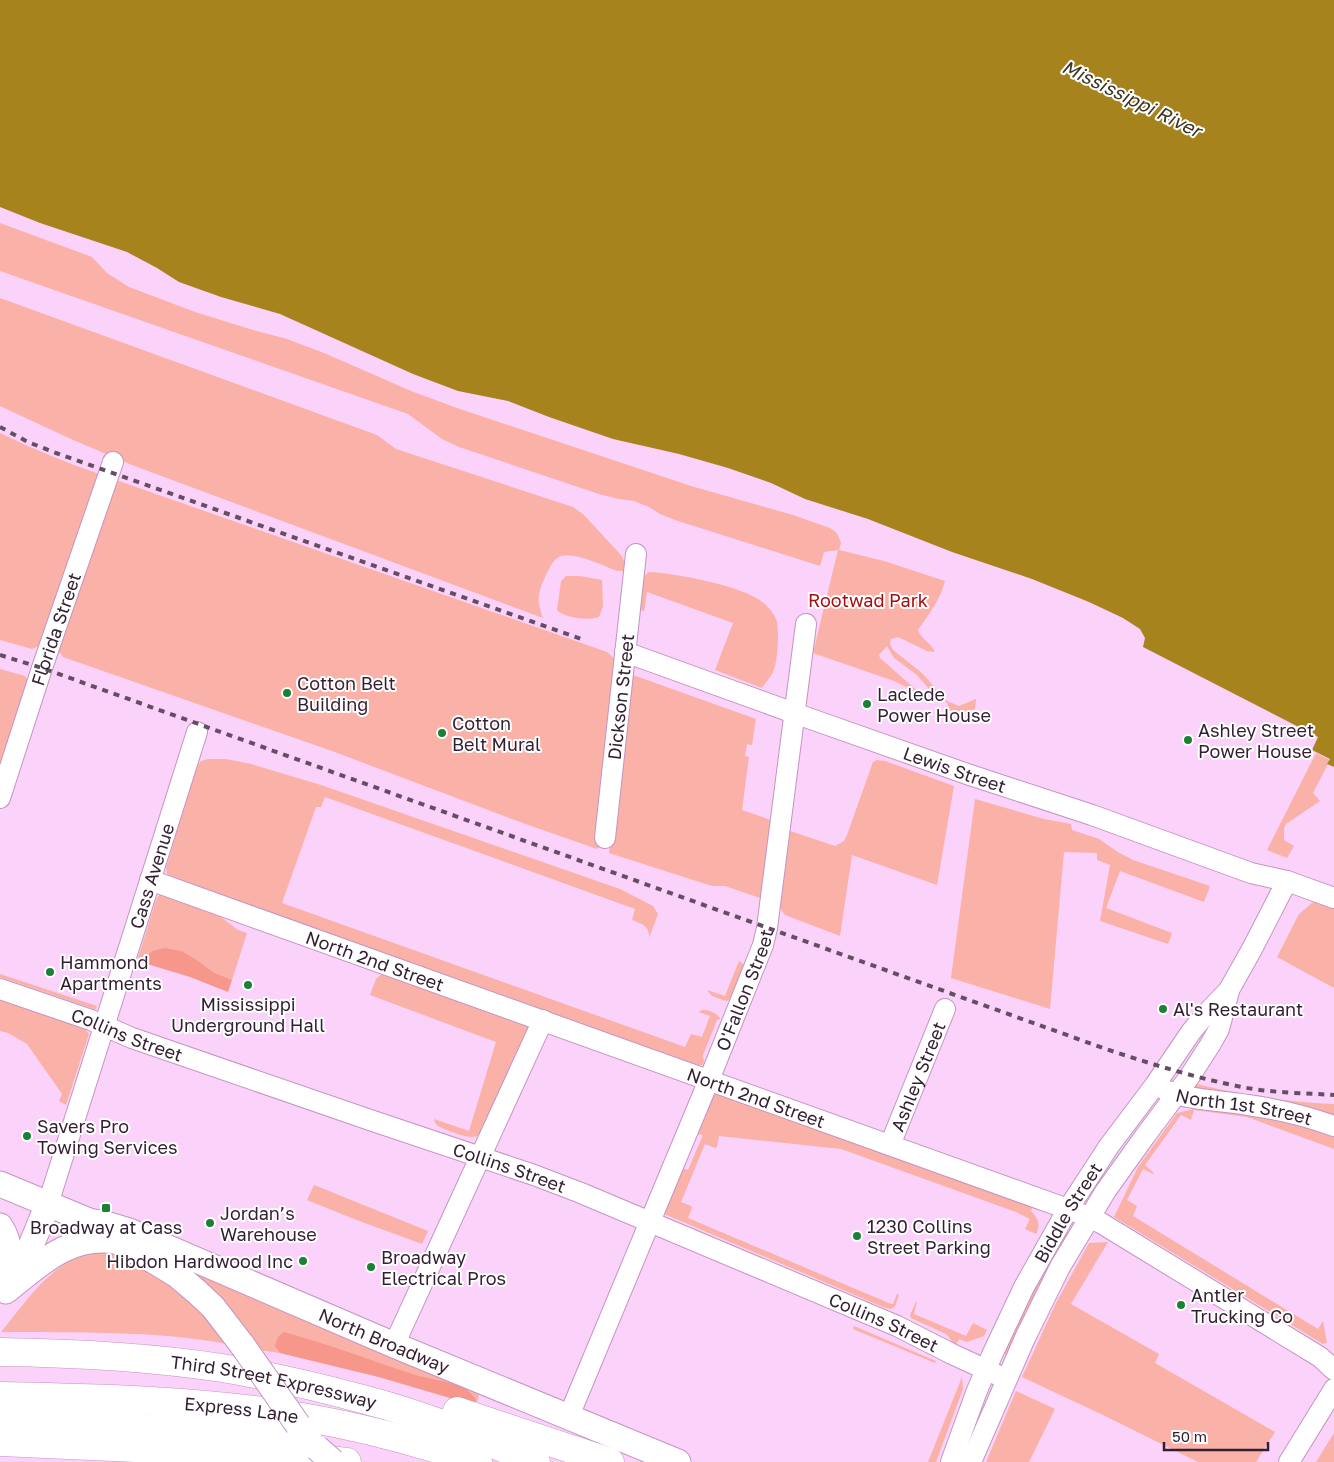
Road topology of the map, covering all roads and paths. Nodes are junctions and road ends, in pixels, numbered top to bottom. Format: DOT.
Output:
graph roads {
  1 [pos="113,462"];
  2 [pos="636,554"];
  3 [pos="806,624"];
  4 [pos="625,652"];
  5 [pos="794,713"];
  6 [pos="197,732"];
  7 [pos="0,798"];
  8 [pos="604,838"];
  9 [pos="150,880"];
  10 [pos="1287,881"];
  11 [pos="1334,898"];
  12 [pos="0,989"];
  13 [pos="1229,990"];
  14 [pos="944,1008"];
  15 [pos="543,1020"];
  16 [pos="104,1026"];
  17 [pos="709,1080"];
  18 [pos="1154,1085"];
  19 [pos="1176,1095"];
  20 [pos="1334,1126"];
  21 [pos="890,1145"];
  22 [pos="481,1157"];
  23 [pos="0,1184"];
  24 [pos="48,1204"];
  25 [pos="1068,1209"];
  26 [pos="1089,1218"];
  27 [pos="88,1221"];
  28 [pos="649,1221"];
  29 [pos="0,1226"];
  30 [pos="116,1241"];
  31 [pos="3,1295"];
  32 [pos="394,1345"];
  33 [pos="0,1352"];
  34 [pos="986,1369"];
  35 [pos="1334,1370"];
  36 [pos="1006,1379"];
  37 [pos="1334,1389"];
  38 [pos="0,1396"];
  39 [pos="366,1400"];
  40 [pos="569,1416"];
  41 [pos="0,1421"];
  42 [pos="0,1442"];
  43 [pos="314,1443"];
  44 [pos="347,1462"];
  45 [pos="478,1462"];
  46 [pos="536,1462"];
  47 [pos="610,1462"];
  48 [pos="678,1462"];
  49 [pos="951,1462"];
  50 [pos="970,1462"];
  51 [pos="1289,1462"];
  1 -- 7 [label="street, Florida Street"];
  2 -- 4 [label="street, Dickson Street"];
  3 -- 5 [label="street, O'Fallon Street"];
  4 -- 5 [label="street, Lewis Street"];
  4 -- 8 [label="street, Dickson Street"];
  5 -- 10 [label="street, Lewis Street"];
  5 -- 17 [label="street, O'Fallon Street"];
  6 -- 9 [label="street, Cass Avenue"];
  9 -- 15 [label="street, North 2nd Street"];
  9 -- 16 [label="street, Cass Avenue"];
  10 -- 11 [label="street, Lewis Street"];
  10 -- 13 [label="street, Biddle Street"];
  12 -- 16 [label="street, Collins Street"];
  13 -- 18 [label="street, Biddle Street"];
  13 -- 19 [label="street, Biddle Street"];
  14 -- 21 [label="street, Ashley Street"];
  15 -- 17 [label="street, North 2nd Street"];
  15 -- 22 [label="street"];
  16 -- 22 [label="street, Collins Street"];
  16 -- 24 [label="street, Cass Avenue"];
  17 -- 21 [label="street, North 2nd Street"];
  17 -- 28 [label="street, O'Fallon Street"];
  18 -- 19 [label="street, North 1st Street"];
  18 -- 25 [label="street, Biddle Street"];
  19 -- 20 [label="street, North 1st Street"];
  19 -- 26 [label="street, Biddle Street"];
  21 -- 25 [label="street, North 2nd Street"];
  22 -- 28 [label="street, Collins Street"];
  22 -- 32 [label="street"];
  23 -- 24 [label="main road, North Broadway"];
  24 -- 27 [label="main road, North Broadway"];
  24 -- 31 [label="main road, Cass Avenue"];
  25 -- 26 [label="street, North 2nd Street"];
  25 -- 34 [label="street, Biddle Street"];
  26 -- 35 [label="street, North 2nd Street"];
  26 -- 36 [label="street, Biddle Street"];
  27 -- 30 [label="main road, North Broadway"];
  27 -- 32 [label="main road, North Broadway"];
  28 -- 34 [label="street, Collins Street"];
  28 -- 40 [label="street, O'Fallon Street"];
  29 -- 31 [label="main road"];
  30 -- 31 [label="main road"];
  30 -- 43 [label="main road, North Broadway, bridge"];
  32 -- 40 [label="main road, North Broadway"];
  33 -- 39 [label="highway, Third Street Expressway"];
  34 -- 36 [label="street, Collins Street"];
  34 -- 49 [label="street, Biddle Street"];
  36 -- 50 [label="street, Biddle Street"];
  37 -- 51 [label="street"];
  38 -- 45 [label="highway, Express Lane"];
  39 -- 46 [label="highway, Third Street Expressway"];
  39 -- 47 [label="highway"];
  40 -- 48 [label="main road, North Broadway"];
  41 -- 43 [label="highway"];
  42 -- 44 [label="highway"];
}
